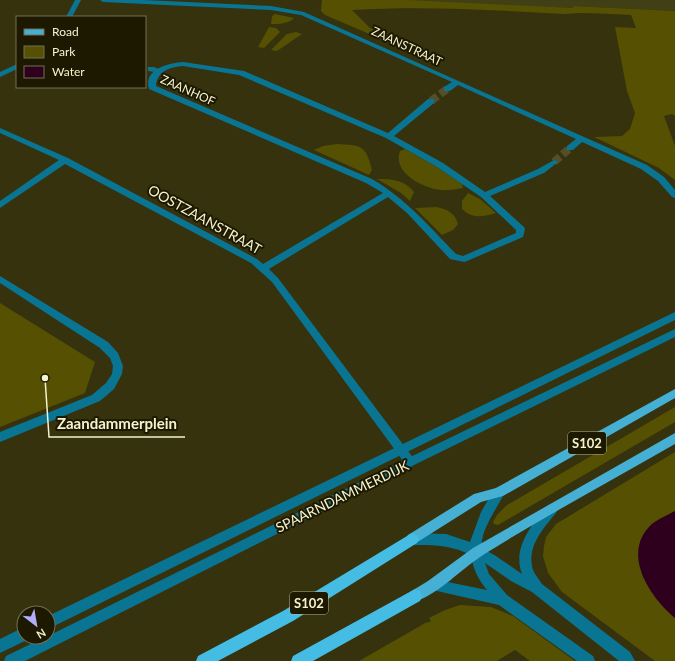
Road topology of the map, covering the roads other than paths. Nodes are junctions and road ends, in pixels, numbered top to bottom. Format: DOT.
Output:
graph roads {
  1 [pos="78,0"];
  2 [pos="104,0"];
  3 [pos="69,16"];
  4 [pos="16,67"];
  5 [pos="0,75"];
  6 [pos="456,83"];
  7 [pos="447,89"];
  8 [pos="431,102"];
  9 [pos="0,130"];
  10 [pos="388,136"];
  11 [pos="581,139"];
  12 [pos="570,148"];
  13 [pos="65,160"];
  14 [pos="554,162"];
  15 [pos="390,193"];
  16 [pos="484,195"];
  17 [pos="675,195"];
  18 [pos="0,205"];
  19 [pos="263,268"];
  20 [pos="0,279"];
  21 [pos="675,316"];
  22 [pos="675,333"];
  23 [pos="675,393"];
  24 [pos="0,437"];
  25 [pos="675,438"];
  26 [pos="401,451"];
  27 [pos="410,462"];
  28 [pos="499,492"];
  29 [pos="552,509"];
  30 [pos="412,539"];
  31 [pos="478,552"];
  32 [pos="433,585"];
  33 [pos="537,588"];
  34 [pos="414,596"];
  35 [pos="502,599"];
  36 [pos="56,619"];
  37 [pos="16,638"];
  38 [pos="0,646"];
  39 [pos="11,661"];
  40 [pos="203,661"];
  41 [pos="298,661"];
  42 [pos="588,661"];
  43 [pos="628,661"];
  1 -- 3 [label="street"];
  2 -- 6 [label="street, ZAANSTRAAT"];
  4 -- 5 [label="street"];
  6 -- 7 [label="street"];
  6 -- 11 [label="street, ZAANSTRAAT"];
  8 -- 10 [label="street"];
  9 -- 13 [label="street, OOSTZAANSTRAAT"];
  10 -- 15 [label="street, ZAANHOF"];
  10 -- 16 [label="street, ZAANHOF"];
  11 -- 12 [label="street"];
  11 -- 17 [label="street, ZAANSTRAAT"];
  13 -- 18 [label="street"];
  13 -- 19 [label="street, OOSTZAANSTRAAT"];
  14 -- 16 [label="street"];
  15 -- 16 [label="street, ZAANHOF"];
  15 -- 19 [label="street"];
  19 -- 26 [label="street, OOSTZAANSTRAAT"];
  20 -- 24 [label="street"];
  21 -- 26 [label="street, SPAARNDAMMERDIJK"];
  22 -- 27 [label="street, SPAARNDAMMERDIJK"];
  23 -- 28 [label="main road, S102"];
  25 -- 29 [label="main road, S102"];
  26 -- 27 [label="street, OOSTZAANSTRAAT"];
  26 -- 36 [label="street, SPAARNDAMMERDIJK"];
  27 -- 39 [label="street, SPAARNDAMMERDIJK"];
  28 -- 30 [label="main road, S102"];
  28 -- 31 [label="street"];
  29 -- 31 [label="main road, S102"];
  29 -- 33 [label="street"];
  30 -- 31 [label="street"];
  30 -- 40 [label="highway, S102"];
  31 -- 32 [label="main road, S102"];
  31 -- 33 [label="street"];
  31 -- 35 [label="street"];
  32 -- 34 [label="main road, S102"];
  32 -- 35 [label="street"];
  33 -- 43 [label="street"];
  34 -- 41 [label="highway, S102"];
  35 -- 42 [label="street"];
  37 -- 38 [label="street"];
}
